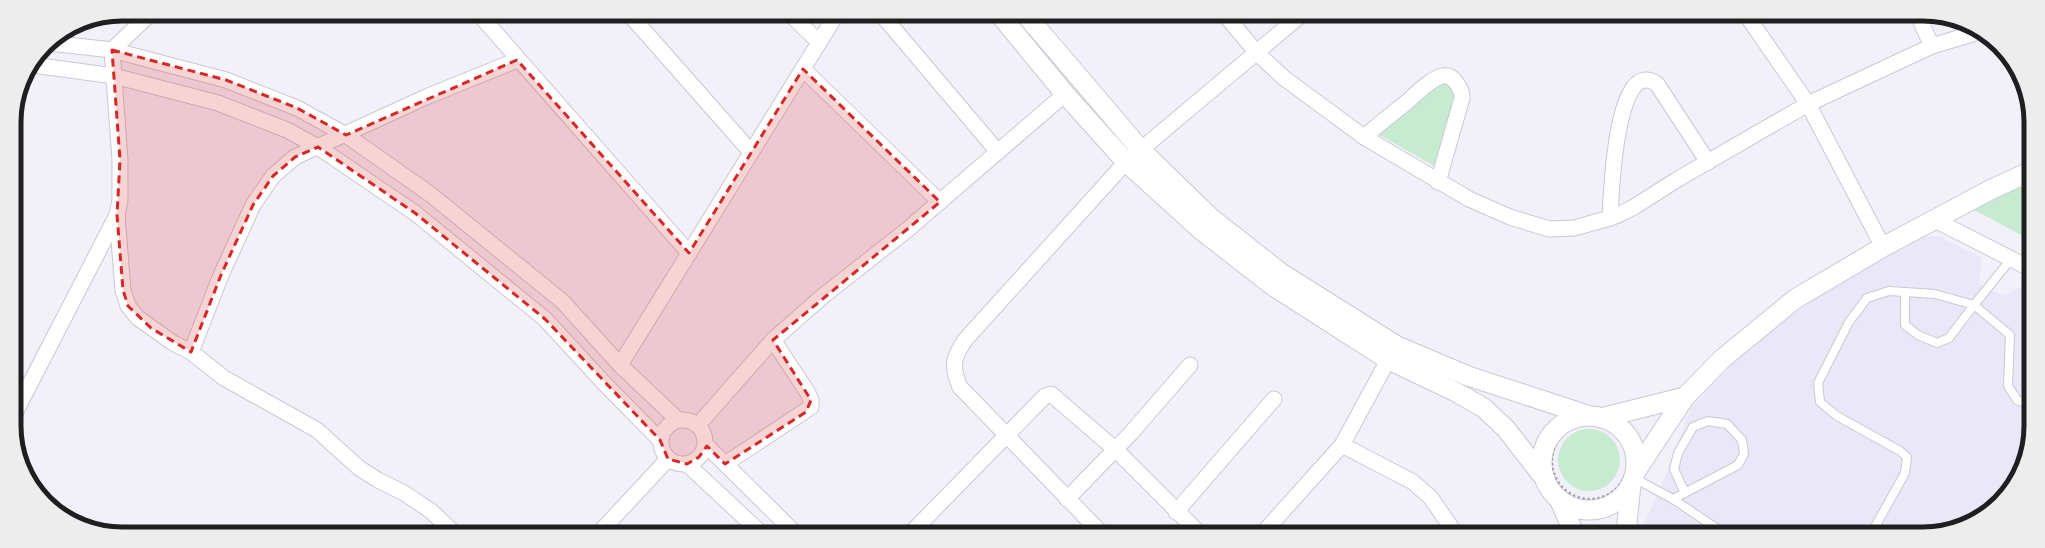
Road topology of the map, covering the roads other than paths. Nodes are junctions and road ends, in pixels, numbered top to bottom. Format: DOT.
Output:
graph roads {
  1 [pos="143,21"];
  2 [pos="485,21"];
  3 [pos="635,21"];
  4 [pos="797,21"];
  5 [pos="832,21"];
  6 [pos="887,21"];
  7 [pos="1005,21"];
  8 [pos="1031,21"];
  9 [pos="1230,21"];
  10 [pos="1294,21"];
  11 [pos="1750,21"];
  12 [pos="1920,21"];
  13 [pos="1972,34"];
  14 [pos="819,42"];
  15 [pos="59,44"];
  16 [pos="1932,46"];
  17 [pos="112,50"];
  18 [pos="1257,53"];
  19 [pos="518,60"];
  20 [pos="38,66"];
  21 [pos="803,69"];
  22 [pos="114,76"];
  23 [pos="1065,94"];
  24 [pos="1808,104"];
  25 [pos="346,135"];
  26 [pos="1364,136"];
  27 [pos="318,147"];
  28 [pos="1141,150"];
  29 [pos="751,152"];
  30 [pos="998,152"];
  31 [pos="1126,162"];
  32 [pos="1708,162"];
  33 [pos="2024,174"];
  34 [pos="1438,182"];
  35 [pos="940,202"];
  36 [pos="117,215"];
  37 [pos="1610,218"];
  38 [pos="1934,220"];
  39 [pos="1883,247"];
  40 [pos="689,253"];
  41 [pos="2010,259"];
  42 [pos="2024,266"];
  43 [pos="1905,292"];
  44 [pos="1974,305"];
  45 [pos="773,340"];
  46 [pos="192,352"];
  47 [pos="1392,352"];
  48 [pos="620,365"];
  49 [pos="1190,365"];
  50 [pos="1686,397"];
  51 [pos="1274,399"];
  52 [pos="21,402"];
  53 [pos="2024,403"];
  54 [pos="1595,417"];
  55 [pos="678,420"];
  56 [pos="698,425"];
  57 [pos="1007,436"];
  58 [pos="660,440"];
  59 [pos="705,444"];
  60 [pos="1342,444"];
  61 [pos="1116,450"];
  62 [pos="668,459"];
  63 [pos="687,464"];
  64 [pos="725,464"];
  65 [pos="1634,478"];
  66 [pos="1545,479"];
  67 [pos="1685,493"];
  68 [pos="1067,499"];
  69 [pos="1559,499"];
  70 [pos="1673,499"];
  71 [pos="1176,512"];
  72 [pos="448,527"];
  73 [pos="605,527"];
  74 [pos="755,527"];
  75 [pos="789,527"];
  76 [pos="917,527"];
  77 [pos="1095,527"];
  78 [pos="1193,527"];
  79 [pos="1268,527"];
  80 [pos="1451,527"];
  81 [pos="1571,527"];
  82 [pos="1627,527"];
  83 [pos="1715,527"];
  84 [pos="1875,527"];
  1 -- 17 [label="street"];
  2 -- 19 [label="street"];
  3 -- 29 [label="street"];
  4 -- 14 [label="street"];
  5 -- 14 [label="street"];
  6 -- 30 [label="street"];
  7 -- 23 [label="street"];
  8 -- 28 [label="street"];
  9 -- 18 [label="street"];
  10 -- 18 [label="street"];
  11 -- 24 [label="street"];
  12 -- 16 [label="street"];
  13 -- 16 [label="street"];
  14 -- 21 [label="street"];
  15 -- 17 [label="street"];
  16 -- 24 [label="street"];
  17 -- 22 [label="street"];
  17 -- 25 [label="street"];
  18 -- 26 [label="street"];
  18 -- 28 [label="street"];
  19 -- 25 [label="street"];
  19 -- 40 [label="street"];
  20 -- 22 [label="street"];
  21 -- 29 [label="street"];
  21 -- 35 [label="street"];
  22 -- 27 [label="street"];
  22 -- 36 [label="street"];
  23 -- 30 [label="street"];
  23 -- 31 [label="street"];
  24 -- 32 [label="street"];
  24 -- 39 [label="street"];
  25 -- 27 [label="street"];
  25 -- 48 [label="street"];
  26 -- 34 [label="street"];
  26 -- 34 [label="street"];
  27 -- 46 [label="street"];
  27 -- 58 [label="street"];
  28 -- 31 [label="street"];
  28 -- 47 [label="street"];
  29 -- 40 [label="street"];
  30 -- 35 [label="street"];
  31 -- 47 [label="street"];
  31 -- 57 [label="street"];
  32 -- 37 [label="street"];
  32 -- 37 [label="street"];
  33 -- 38 [label="street"];
  34 -- 37 [label="street"];
  35 -- 45 [label="street"];
  36 -- 46 [label="street"];
  36 -- 52 [label="street"];
  38 -- 39 [label="street"];
  38 -- 41 [label="street"];
  39 -- 50 [label="street"];
  40 -- 48 [label="street"];
  41 -- 42 [label="street"];
  41 -- 44 [label="lane"];
  43 -- 44 [label="lane"];
  43 -- 44 [label="lane"];
  43 -- 84 [label="lane"];
  44 -- 53 [label="lane"];
  45 -- 56 [label="street"];
  45 -- 64 [label="street"];
  46 -- 72 [label="street"];
  47 -- 54 [label="street"];
  47 -- 60 [label="street"];
  47 -- 66 [label="street"];
  48 -- 55 [label="street"];
  49 -- 61 [label="street"];
  50 -- 54 [label="street"];
  50 -- 65 [label="street"];
  51 -- 71 [label="street"];
  54 -- 65 [label="street"];
  54 -- 66 [label="street"];
  55 -- 56 [label="street"];
  55 -- 58 [label="street"];
  56 -- 59 [label="street"];
  57 -- 61 [label="street"];
  57 -- 68 [label="street"];
  57 -- 76 [label="street"];
  58 -- 62 [label="street"];
  59 -- 63 [label="street"];
  59 -- 64 [label="street"];
  60 -- 79 [label="street"];
  60 -- 80 [label="street"];
  61 -- 68 [label="street"];
  61 -- 71 [label="street"];
  62 -- 63 [label="street"];
  62 -- 73 [label="street"];
  63 -- 74 [label="street"];
  64 -- 75 [label="street"];
  65 -- 69 [label="street"];
  65 -- 70 [label="lane"];
  65 -- 82 [label="street"];
  66 -- 69 [label="street"];
  67 -- 67 [label="lane"];
  67 -- 70 [label="lane"];
  68 -- 77 [label="street"];
  69 -- 81 [label="street"];
  70 -- 83 [label="lane"];
  71 -- 78 [label="street"];
}
